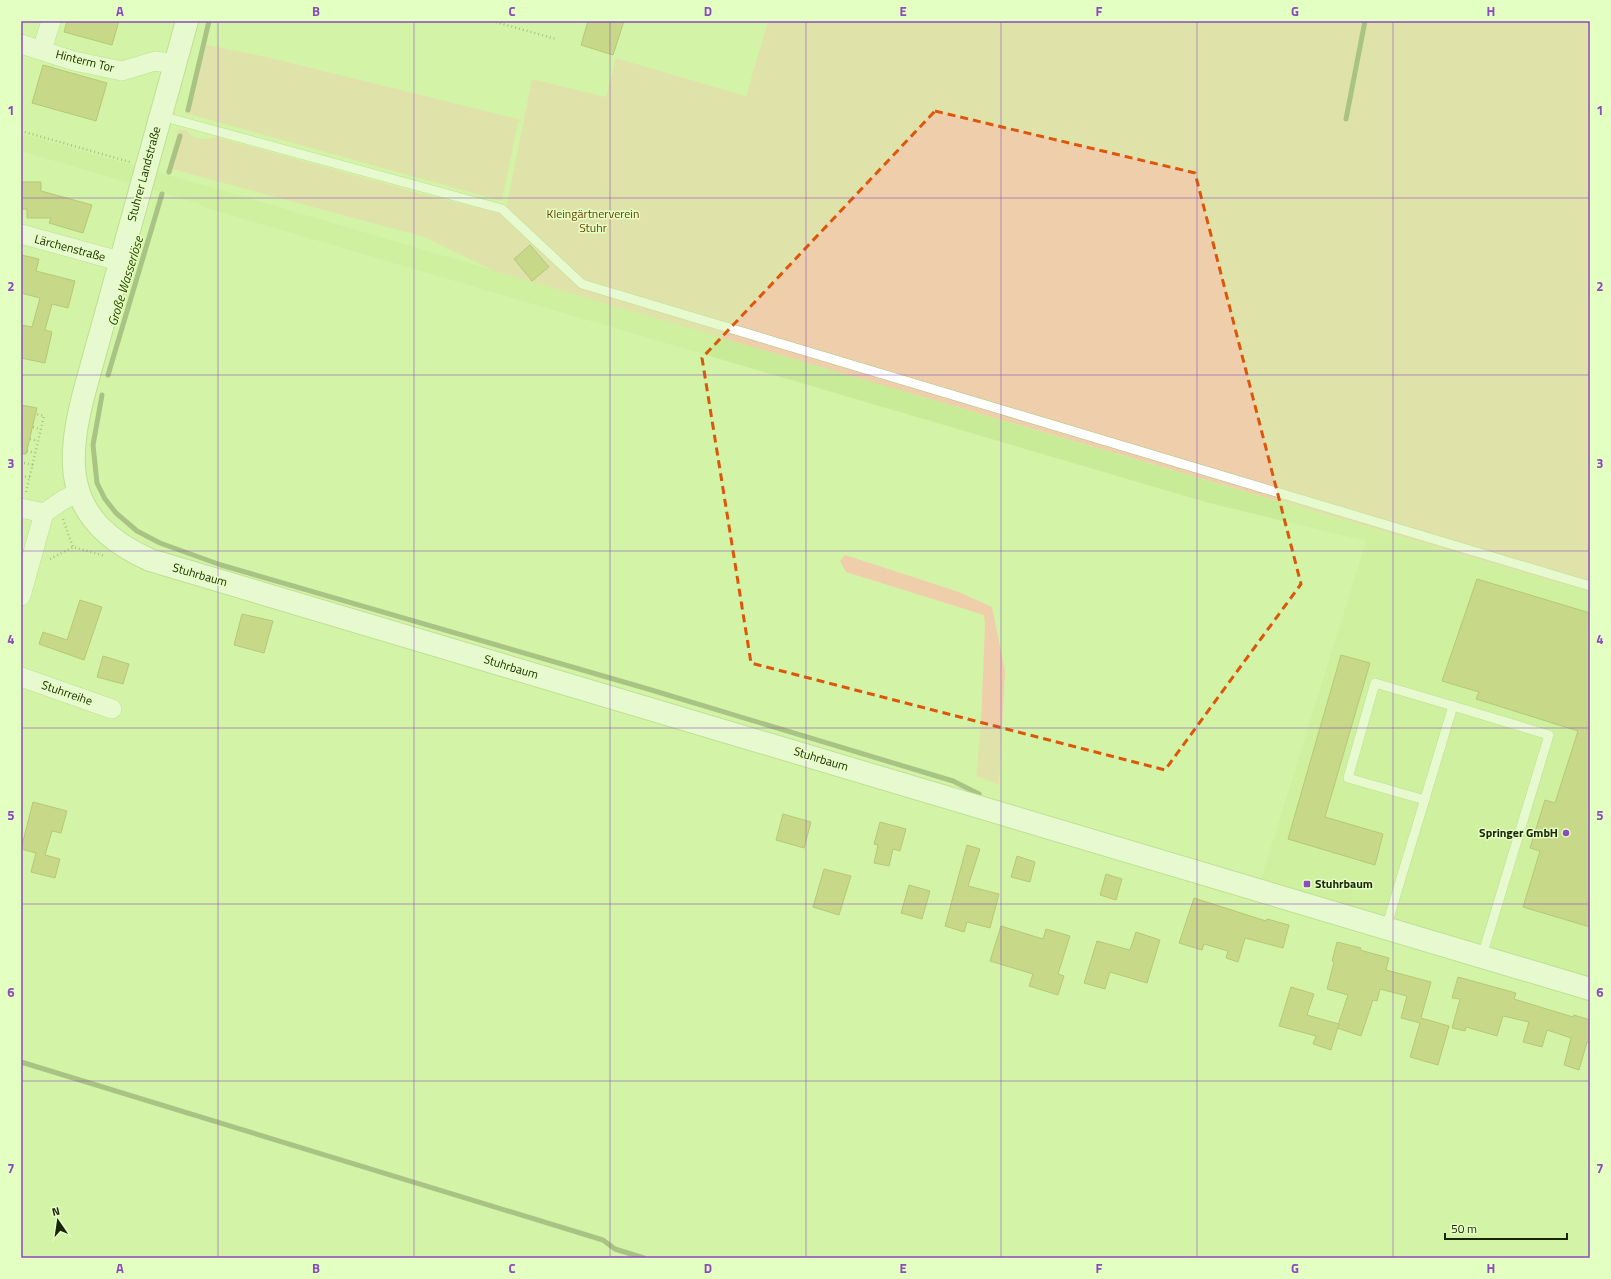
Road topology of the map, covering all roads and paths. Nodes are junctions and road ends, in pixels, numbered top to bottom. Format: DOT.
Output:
graph roads {
  1 [pos="51,21"];
  2 [pos="186,21"];
  3 [pos="492,21"];
  4 [pos="556,39"];
  5 [pos="21,44"];
  6 [pos="42,50"];
  7 [pos="175,64"];
  8 [pos="160,116"];
  9 [pos="21,131"];
  10 [pos="146,166"];
  11 [pos="21,234"];
  12 [pos="120,261"];
  13 [pos="36,414"];
  14 [pos="33,427"];
  15 [pos="41,429"];
  16 [pos="30,439"];
  17 [pos="38,440"];
  18 [pos="27,451"];
  19 [pos="36,453"];
  20 [pos="24,463"];
  21 [pos="33,465"];
  22 [pos="21,476"];
  23 [pos="30,477"];
  24 [pos="79,492"];
  25 [pos="22,508"];
  26 [pos="50,508"];
  27 [pos="73,547"];
  28 [pos="112,558"];
  29 [pos="28,570"];
  30 [pos="1590,586"];
  31 [pos="21,596"];
  32 [pos="21,677"];
  33 [pos="1454,706"];
  34 [pos="112,709"];
  35 [pos="1425,800"];
  36 [pos="1386,928"];
  37 [pos="1482,956"];
  38 [pos="1590,989"];
  1 -- 6 [label="street, Hinterm Tor"];
  2 -- 7 [label="street, Stuhrer Landstraße"];
  3 -- 4 [label="path"];
  5 -- 6 [label="street, Hinterm Tor"];
  6 -- 7 [label="street, Hinterm Tor"];
  7 -- 8 [label="street, Stuhrer Landstraße"];
  8 -- 10 [label="street, Stuhrer Landstraße"];
  8 -- 30 [label="lane"];
  9 -- 10 [label="path"];
  10 -- 12 [label="street, Stuhrer Landstraße"];
  11 -- 12 [label="street, Lärchenstraße"];
  12 -- 24 [label="street, Stuhrer Landstraße"];
  13 -- 15 [label="path"];
  14 -- 15 [label="path"];
  15 -- 17 [label="path"];
  16 -- 17 [label="path"];
  17 -- 19 [label="path"];
  18 -- 19 [label="path"];
  19 -- 21 [label="path"];
  20 -- 21 [label="path"];
  21 -- 23 [label="path"];
  22 -- 23 [label="path"];
  23 -- 25 [label="path"];
  24 -- 26 [label="street"];
  24 -- 36 [label="street, Stuhrbaum"];
  25 -- 26 [label="street"];
  26 -- 27 [label="path"];
  26 -- 29 [label="street"];
  27 -- 28 [label="path"];
  27 -- 29 [label="path"];
  29 -- 31 [label="street"];
  32 -- 34 [label="street, Stuhrreihe"];
  33 -- 35 [label="lane"];
  33 -- 35 [label="lane"];
  33 -- 37 [label="lane"];
  35 -- 36 [label="lane"];
  36 -- 37 [label="street, Stuhrbaum"];
  37 -- 38 [label="street, Stuhrbaum"];
}
